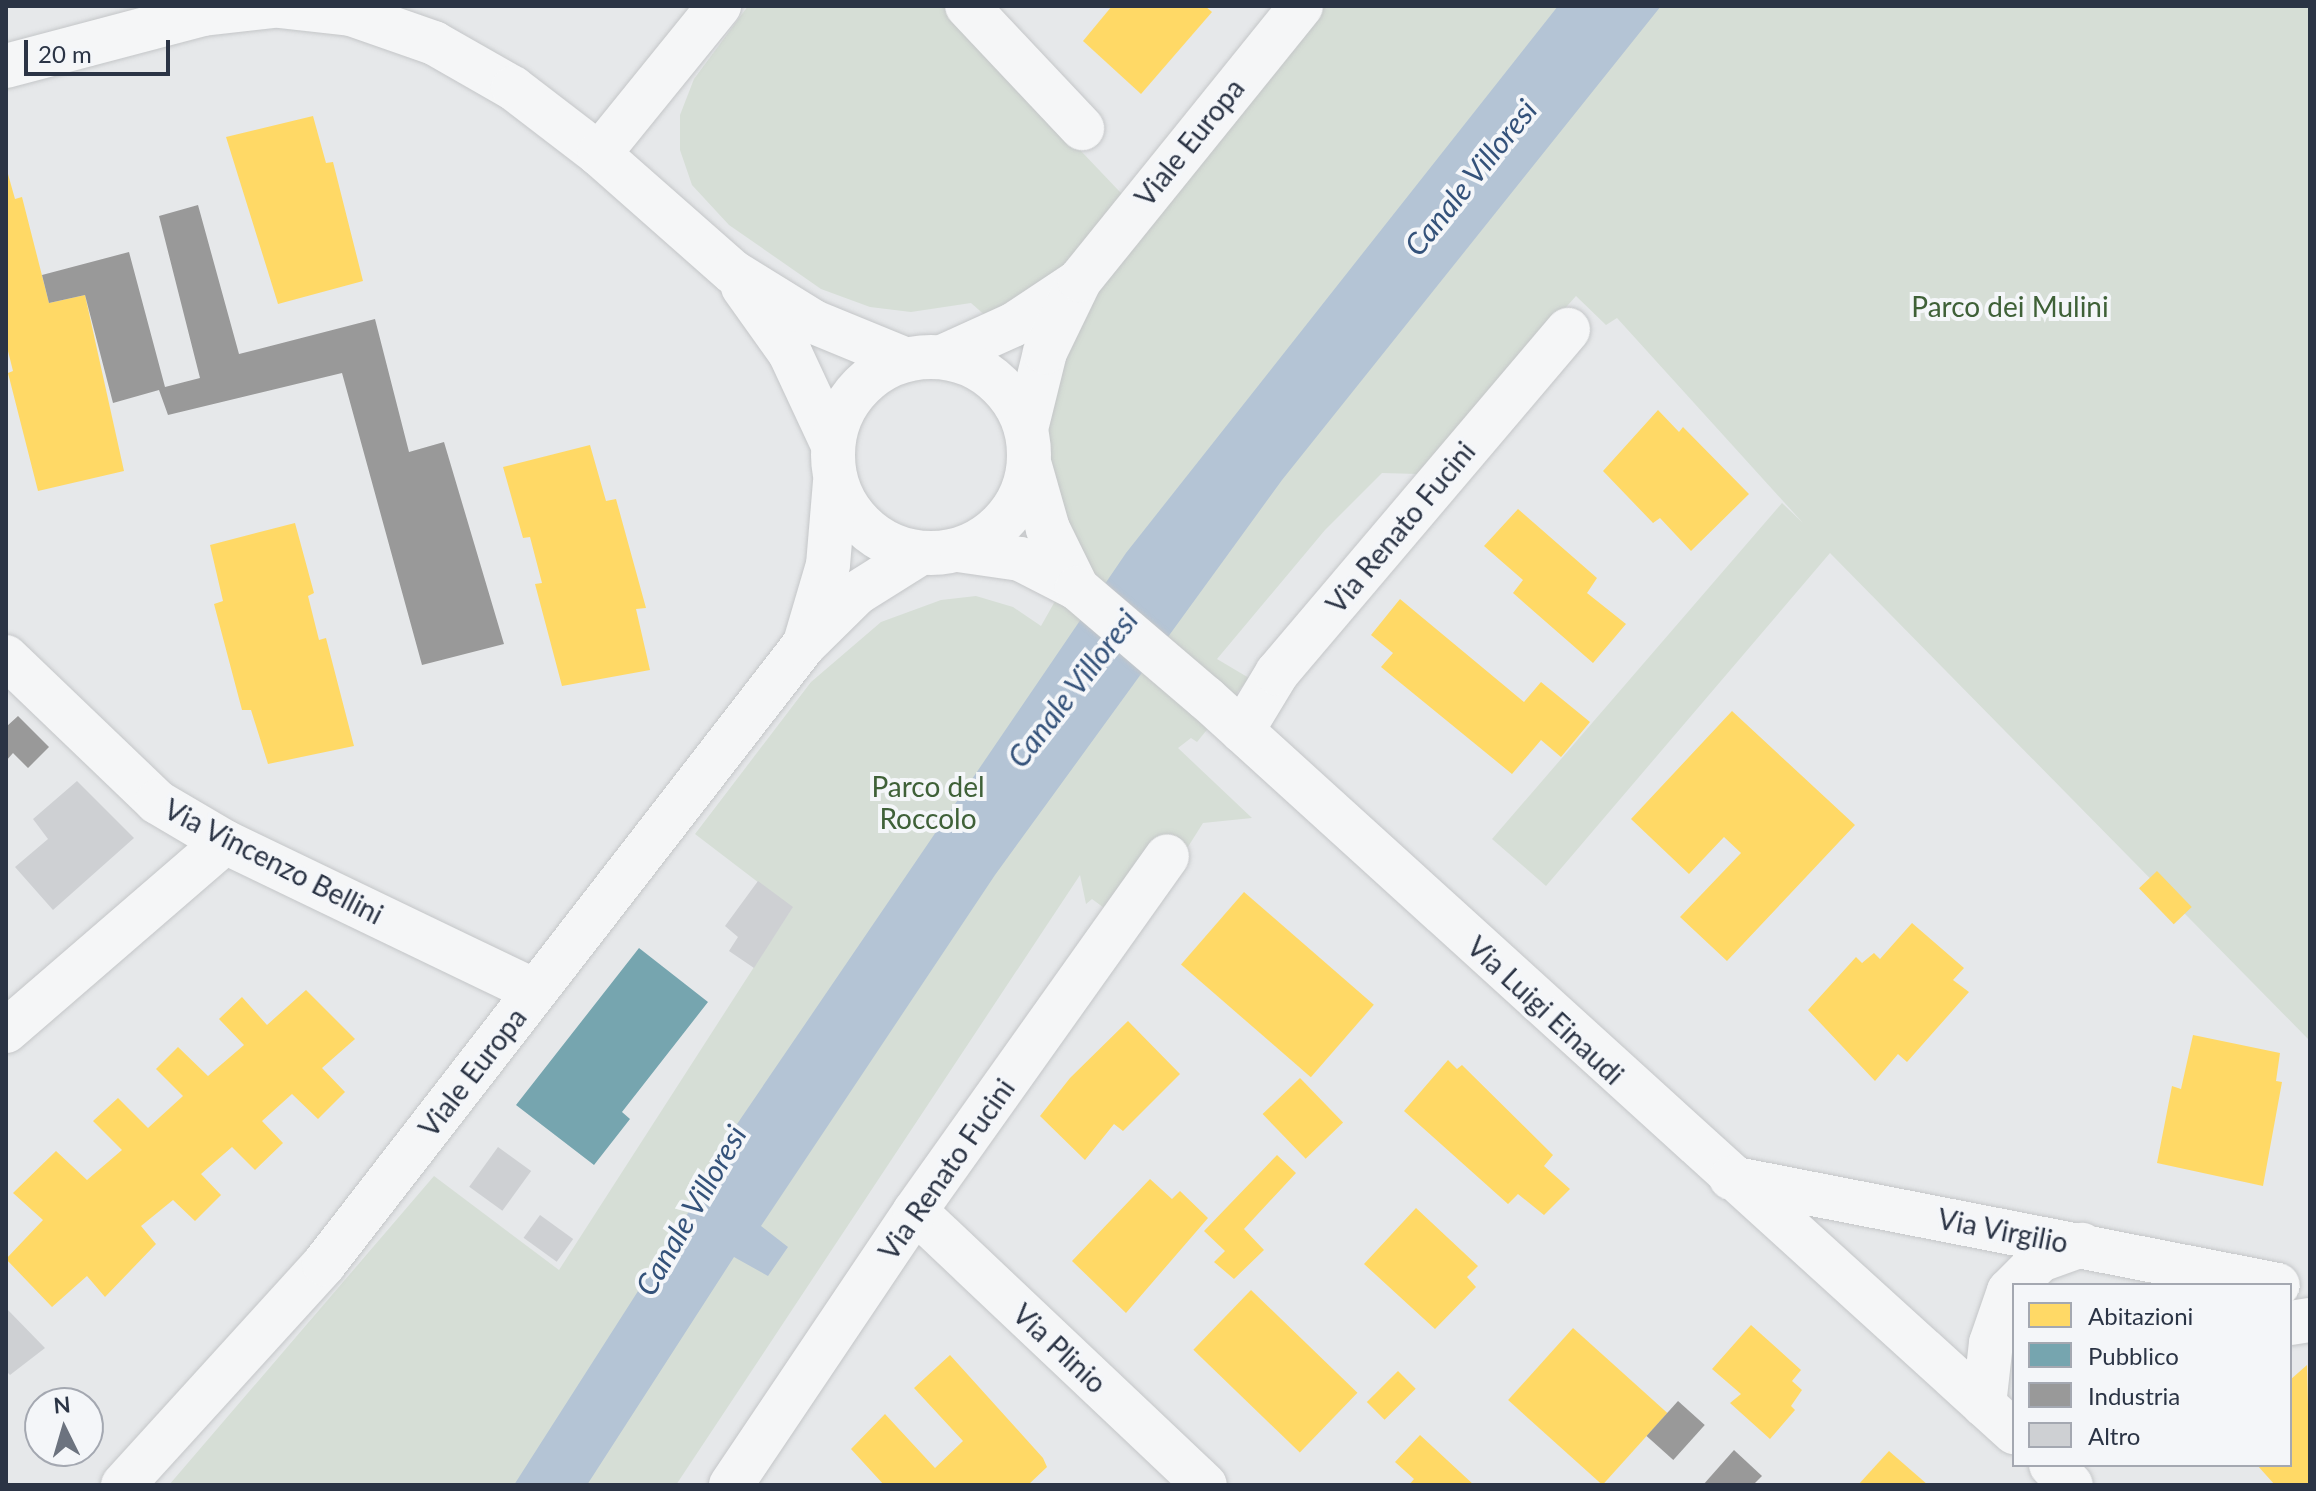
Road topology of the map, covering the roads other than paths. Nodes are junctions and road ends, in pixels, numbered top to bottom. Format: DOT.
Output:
graph roads {
  1 [pos="272,6"];
  2 [pos="279,6"];
  3 [pos="719,6"];
  4 [pos="967,6"];
  5 [pos="1301,6"];
  6 [pos="6,66"];
  7 [pos="1082,128"];
  8 [pos="599,154"];
  9 [pos="733,272"];
  10 [pos="1080,280"];
  11 [pos="1568,330"];
  12 [pos="923,358"];
  13 [pos="1028,447"];
  14 [pos="834,463"];
  15 [pos="939,552"];
  16 [pos="1077,588"];
  17 [pos="804,645"];
  18 [pos="6,657"];
  19 [pos="1242,731"];
  20 [pos="225,842"];
  21 [pos="1167,857"];
  22 [pos="535,991"];
  23 [pos="6,1031"];
  24 [pos="1729,1177"];
  25 [pos="915,1211"];
  26 [pos="2082,1245"];
  27 [pos="2142,1270"];
  28 [pos="2017,1283"];
  29 [pos="2260,1283"];
  30 [pos="2012,1288"];
  31 [pos="1999,1418"];
  32 [pos="123,1485"];
  33 [pos="731,1485"];
  34 [pos="1205,1485"];
  1 -- 6 [label="street"];
  2 -- 8 [label="street"];
  3 -- 8 [label="street"];
  4 -- 7 [label="street"];
  5 -- 10 [label="street, Viale Europa"];
  8 -- 9 [label="street"];
  9 -- 12 [label="street"];
  9 -- 14 [label="street"];
  10 -- 12 [label="street, Viale Europa"];
  10 -- 13 [label="street, Viale Europa"];
  11 -- 19 [label="street, Via Renato Fucini"];
  12 -- 13 [label="street"];
  12 -- 14 [label="street, Viale Europa"];
  13 -- 15 [label="street, Viale Europa"];
  13 -- 16 [label="street, Via Luigi Einaudi"];
  14 -- 15 [label="street"];
  14 -- 17 [label="street, Viale Europa"];
  15 -- 16 [label="street, Via Luigi Einaudi"];
  15 -- 17 [label="street, Viale Europa"];
  16 -- 19 [label="street, Via Luigi Einaudi"];
  17 -- 22 [label="street, Viale Europa"];
  18 -- 20 [label="street, Via Vincenzo Bellini"];
  19 -- 24 [label="street, Via Luigi Einaudi"];
  20 -- 22 [label="street, Via Vincenzo Bellini"];
  20 -- 23 [label="street"];
  21 -- 25 [label="street, Via Renato Fucini"];
  22 -- 32 [label="street, Viale Europa"];
  24 -- 26 [label="street, Via Virgilio"];
  24 -- 31 [label="street, Via Luigi Einaudi"];
  25 -- 33 [label="street, Via Renato Fucini"];
  25 -- 34 [label="street, Via Plinio"];
  26 -- 27 [label="street, Via Virgilio"];
  26 -- 28 [label="street"];
  27 -- 29 [label="street, Via Virgilio"];
  30 -- 31 [label="street"];
}
